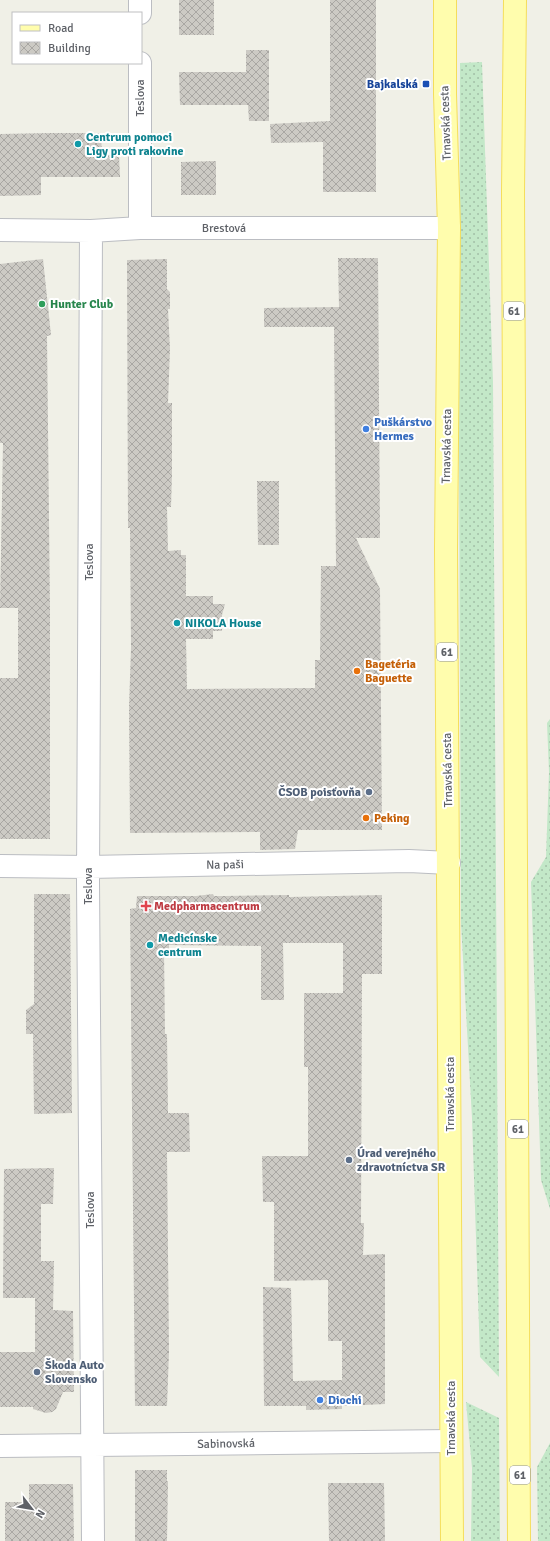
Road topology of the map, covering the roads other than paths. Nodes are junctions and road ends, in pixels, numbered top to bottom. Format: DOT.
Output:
graph roads {
  1 [pos="140,0"];
  2 [pos="445,0"];
  3 [pos="515,0"];
  4 [pos="140,12"];
  5 [pos="140,64"];
  6 [pos="140,228"];
  7 [pos="449,228"];
  8 [pos="8,230"];
  9 [pos="91,231"];
  10 [pos="449,863"];
  11 [pos="0,866"];
  12 [pos="88,867"];
  13 [pos="451,1442"];
  14 [pos="92,1445"];
  15 [pos="0,1446"];
  16 [pos="93,1541"];
  17 [pos="452,1541"];
  18 [pos="519,1541"];
  1 -- 4 [label="street"];
  2 -- 7 [label="main road, Trnavská cesta / 61"];
  3 -- 18 [label="main road, 61"];
  5 -- 6 [label="street, Teslova"];
  6 -- 7 [label="street, Brestová"];
  6 -- 9 [label="street, Brestová"];
  7 -- 10 [label="main road, Trnavská cesta / 61"];
  8 -- 9 [label="street, Brestová"];
  9 -- 12 [label="street, Teslova"];
  10 -- 12 [label="street, Na paši"];
  10 -- 13 [label="main road, Trnavská cesta / 61"];
  11 -- 12 [label="street, Na paši"];
  12 -- 14 [label="street, Teslova"];
  13 -- 14 [label="street, Sabinovská"];
  13 -- 17 [label="main road, Trnavská cesta / 61"];
  14 -- 15 [label="street, Sabinovská"];
  14 -- 16 [label="street, Teslova"];
}
